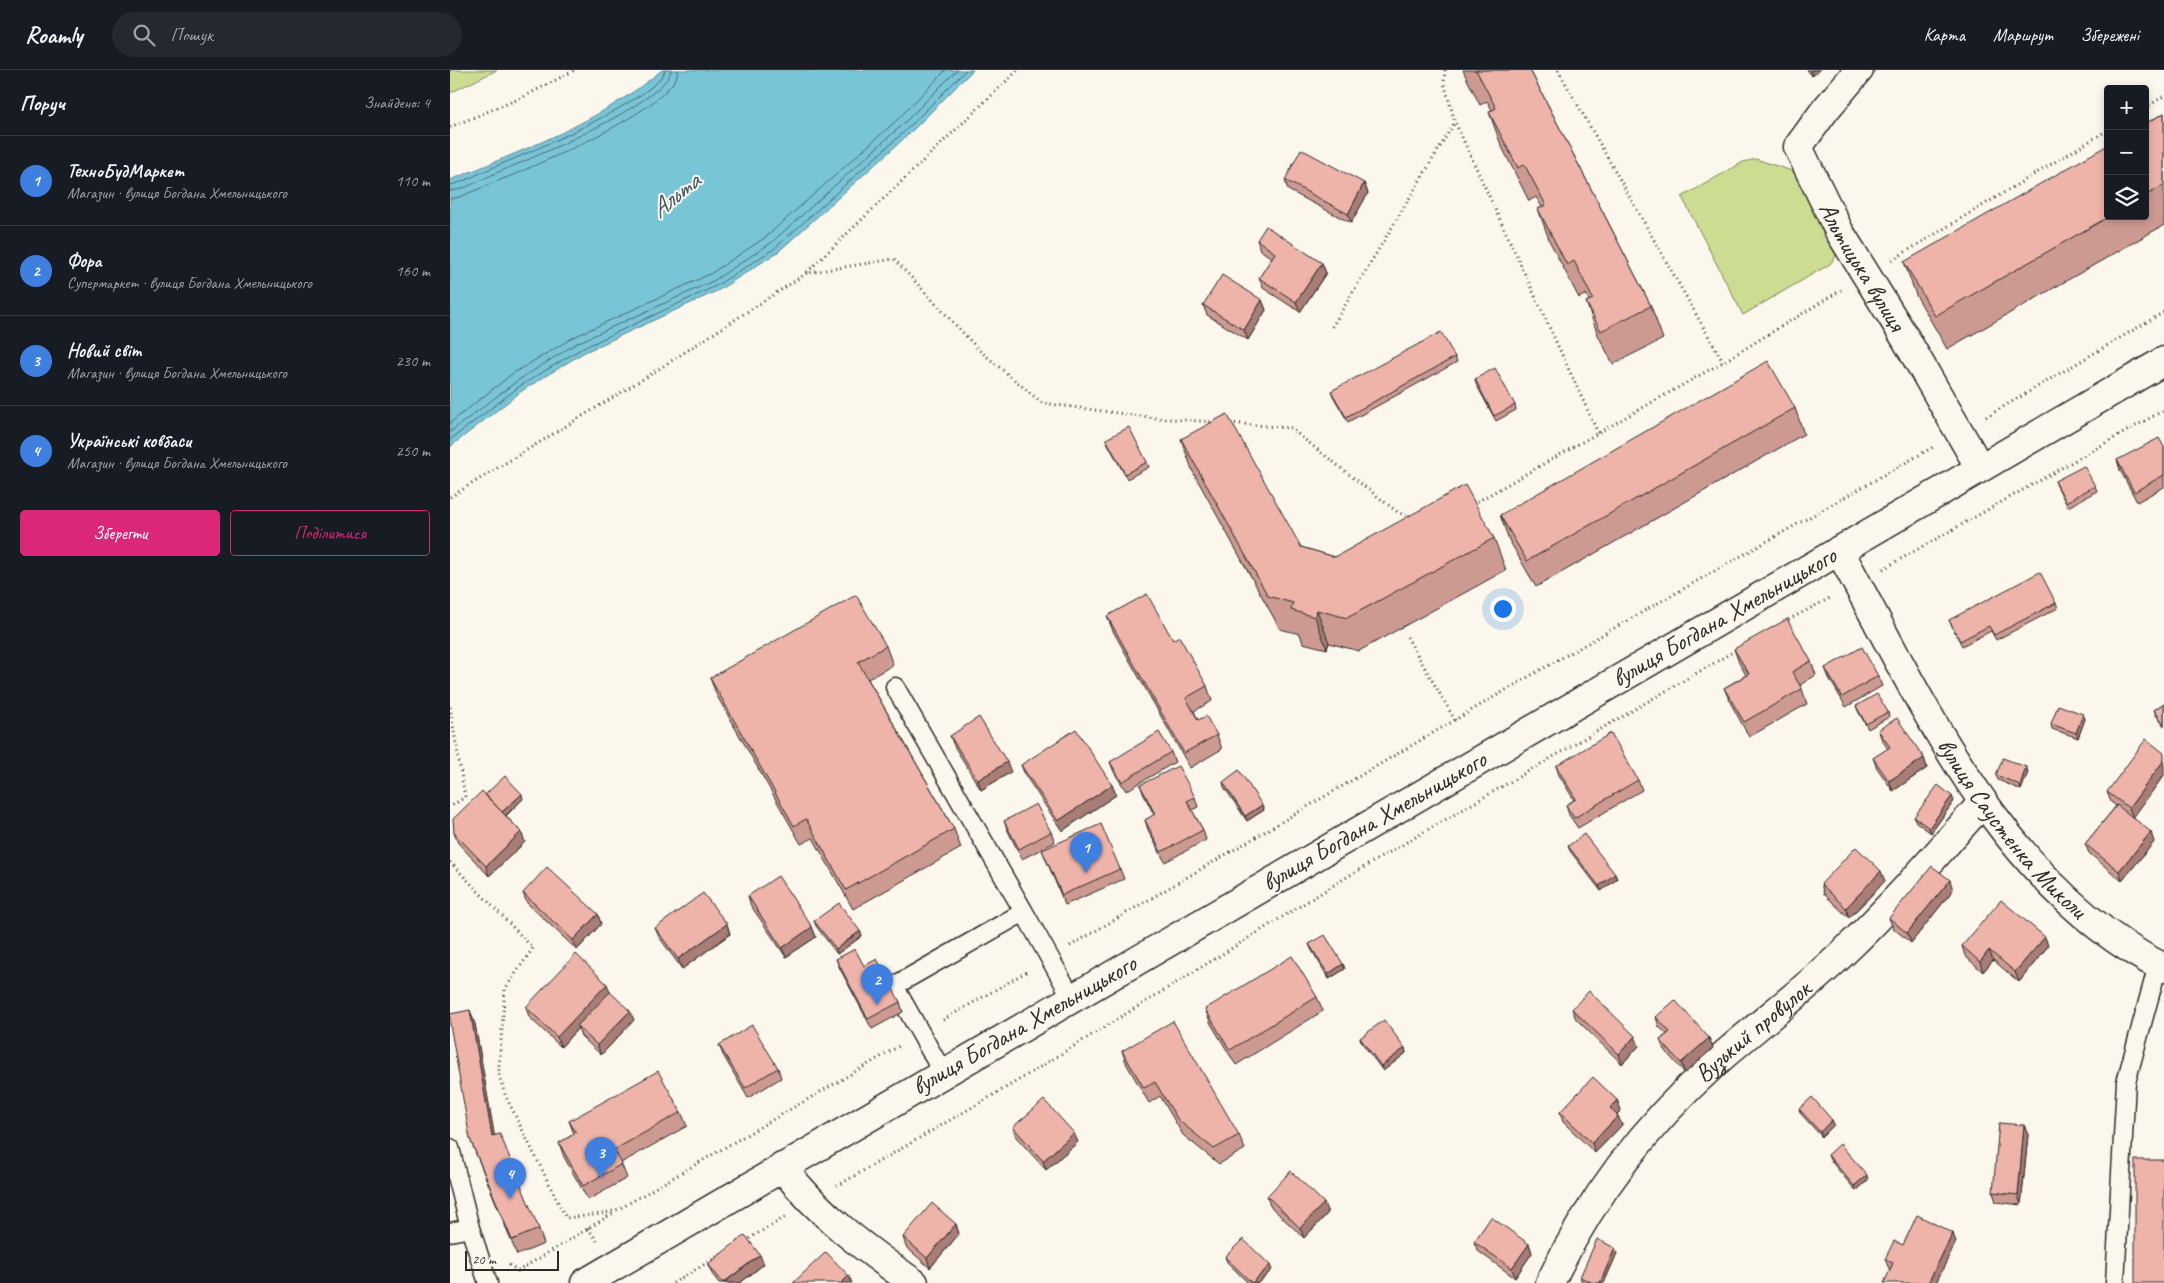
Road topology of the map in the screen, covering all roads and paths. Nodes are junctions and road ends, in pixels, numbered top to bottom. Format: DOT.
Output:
graph roads {
  1 [pos="575,70"];
  2 [pos="1018,70"];
  3 [pos="1445,70"];
  4 [pos="1558,70"];
  5 [pos="1859,70"];
  6 [pos="2164,96"];
  7 [pos="2149,105"];
  8 [pos="1455,122"];
  9 [pos="450,127"];
  10 [pos="2104,132"];
  11 [pos="807,273"];
  12 [pos="1867,275"];
  13 [pos="2164,312"];
  14 [pos="1332,327"];
  15 [pos="2164,361"];
  16 [pos="1723,362"];
  17 [pos="2164,410"];
  18 [pos="1960,432"];
  19 [pos="1598,433"];
  20 [pos="1980,468"];
  21 [pos="450,497"];
  22 [pos="1473,504"];
  23 [pos="1414,520"];
  24 [pos="1839,550"];
  25 [pos="1858,584"];
  26 [pos="1776,627"];
  27 [pos="1407,637"];
  28 [pos="1744,645"];
  29 [pos="895,686"];
  30 [pos="450,707"];
  31 [pos="1455,720"];
  32 [pos="1983,802"];
  33 [pos="450,806"];
  34 [pos="450,862"];
  35 [pos="1024,912"];
  36 [pos="1050,958"];
  37 [pos="2161,967"];
  38 [pos="1072,998"];
  39 [pos="921,1033"];
  40 [pos="943,1073"];
  41 [pos="450,1148"];
  42 [pos="782,1167"];
  43 [pos="811,1201"];
  44 [pos="620,1209"];
  45 [pos="470,1228"];
  46 [pos="450,1232"];
  47 [pos="738,1245"];
  48 [pos="730,1249"];
  49 [pos="506,1263"];
  50 [pos="488,1283"];
  51 [pos="585,1283"];
  52 [pos="673,1283"];
  53 [pos="914,1283"];
  54 [pos="1550,1283"];
  55 [pos="2115,1283"];
  1 -- 9 [label="path"];
  2 -- 11 [label="path"];
  3 -- 8 [label="path"];
  4 -- 16 [label="path"];
  5 -- 12 [label="street, Альтицька вулиця"];
  6 -- 7 [label="path"];
  8 -- 14 [label="path"];
  8 -- 19 [label="path"];
  10 -- 12 [label="path"];
  11 -- 21 [label="path"];
  11 -- 23 [label="path"];
  12 -- 16 [label="path"];
  12 -- 18 [label="street, Альтицька вулиця"];
  13 -- 18 [label="path"];
  15 -- 20 [label="street, вулиця Богдана Хмельницького"];
  16 -- 19 [label="path"];
  17 -- 25 [label="path"];
  18 -- 20 [label="street, Альтицька вулиця"];
  18 -- 31 [label="path"];
  19 -- 22 [label="path"];
  20 -- 24 [label="street, вулиця Богдана Хмельницького"];
  24 -- 25 [label="street, вулиця Саустенка Миколи"];
  24 -- 38 [label="street, вулиця Богдана Хмельницького"];
  25 -- 26 [label="path"];
  25 -- 32 [label="street, вулиця Саустенка Миколи"];
  27 -- 31 [label="path"];
  28 -- 43 [label="path"];
  29 -- 35 [label="lane"];
  30 -- 33 [label="path"];
  31 -- 36 [label="path"];
  32 -- 37 [label="street, вулиця Саустенка Миколи"];
  32 -- 54 [label="street, Вузький провулок"];
  34 -- 44 [label="path"];
  35 -- 36 [label="lane"];
  35 -- 39 [label="lane"];
  36 -- 38 [label="lane"];
  36 -- 39 [label="path"];
  37 -- 55 [label="lane"];
  38 -- 40 [label="street, вулиця Богдана Хмельницького"];
  39 -- 40 [label="lane"];
  39 -- 44 [label="path"];
  40 -- 42 [label="street, вулиця Богдана Хмельницького"];
  41 -- 45 [label="lane"];
  42 -- 43 [label="street"];
  42 -- 51 [label="street, вулиця Богдана Хмельницького"];
  43 -- 47 [label="path"];
  43 -- 53 [label="street"];
  44 -- 49 [label="path"];
  45 -- 46 [label="lane"];
  45 -- 50 [label="lane"];
  48 -- 52 [label="path"];
}
